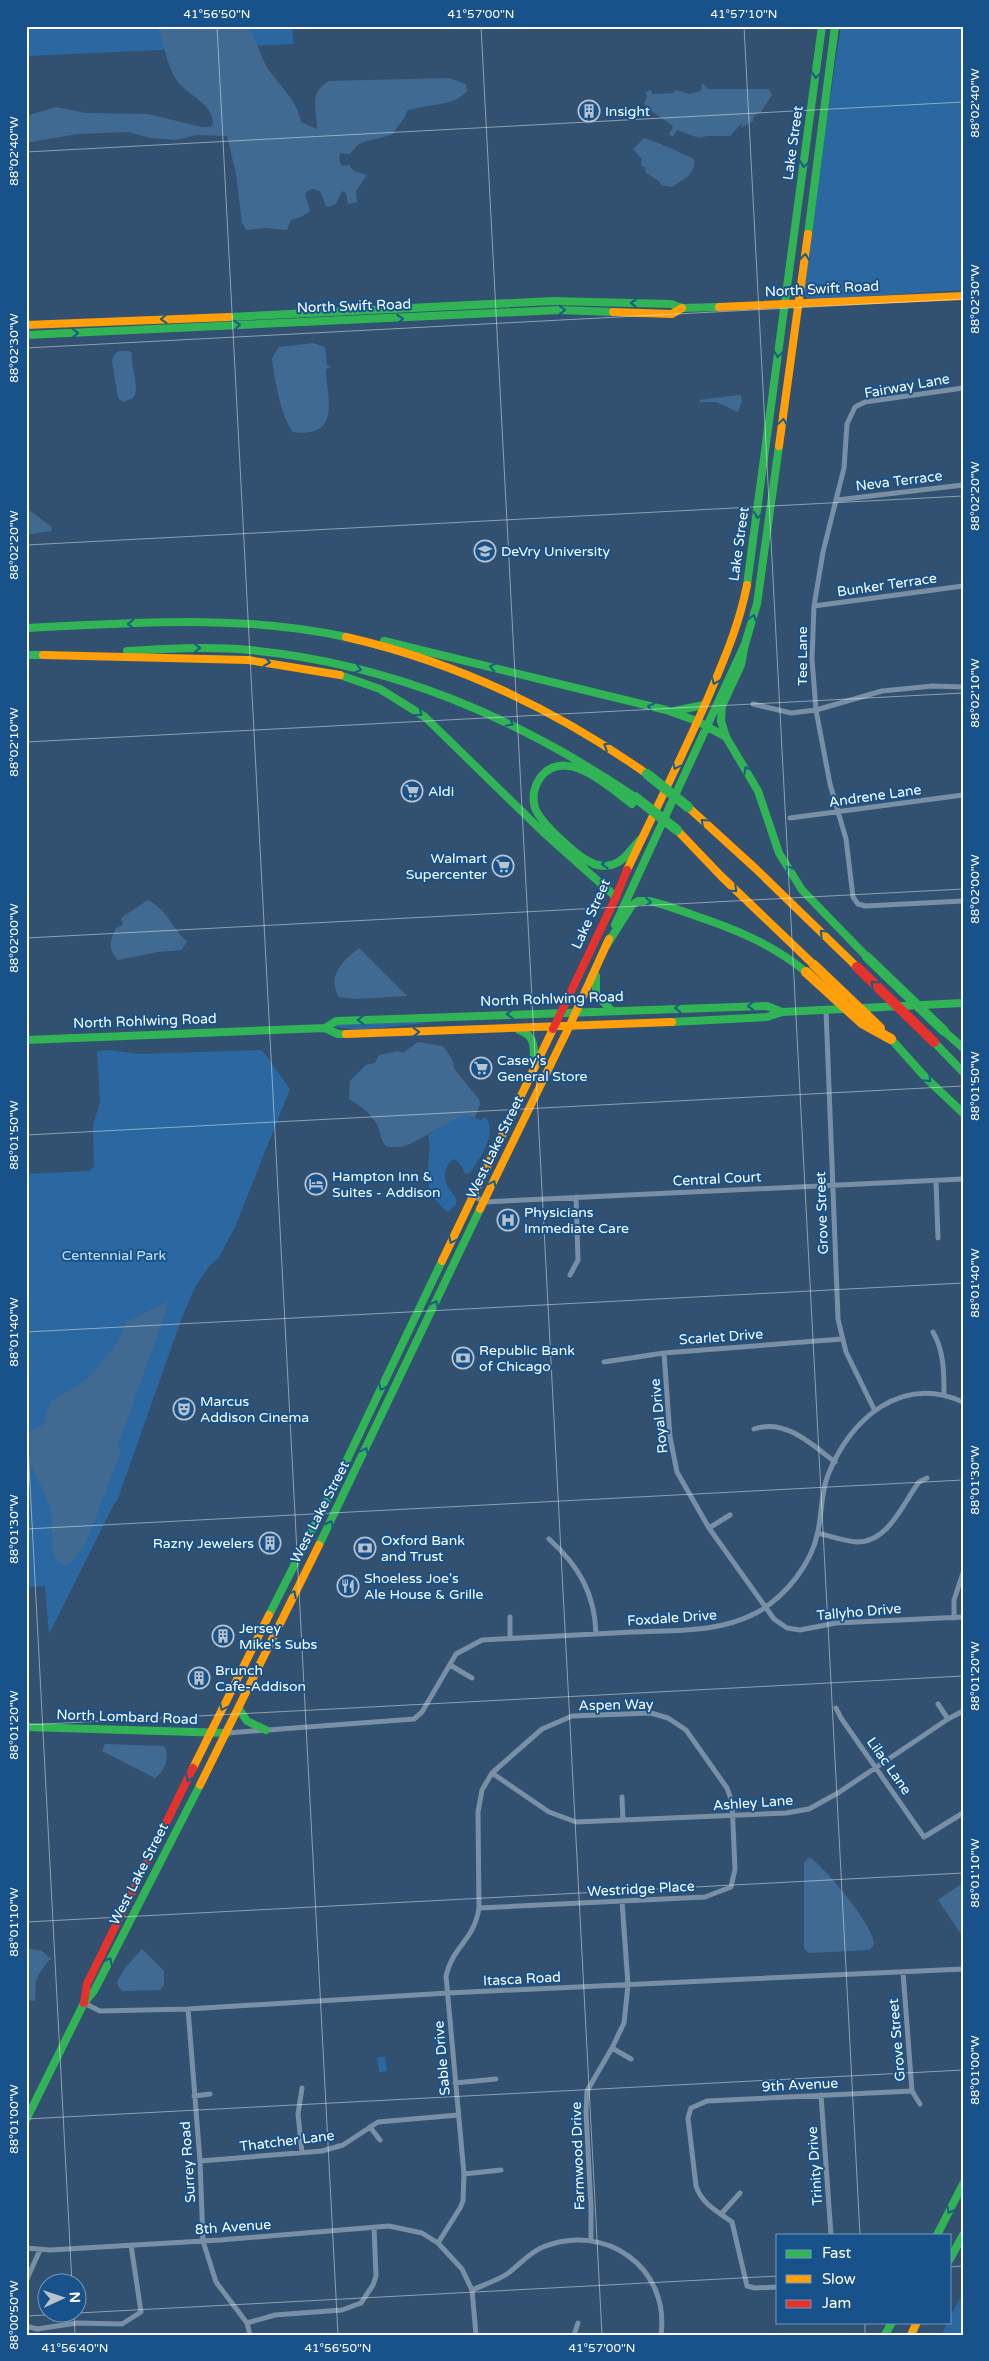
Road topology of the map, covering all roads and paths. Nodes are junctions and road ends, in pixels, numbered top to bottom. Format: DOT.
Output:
graph roads {
  1 [pos="822,26"];
  2 [pos="835,26"];
  3 [pos="963,296"];
  4 [pos="784,305"];
  5 [pos="799,305"];
  6 [pos="682,308"];
  7 [pos="26,325"];
  8 [pos="26,335"];
  9 [pos="963,388"];
  10 [pos="855,407"];
  11 [pos="963,485"];
  12 [pos="837,500"];
  13 [pos="963,586"];
  14 [pos="814,606"];
  15 [pos="26,628"];
  16 [pos="302,630"];
  17 [pos="745,644"];
  18 [pos="26,655"];
  19 [pos="43,655"];
  20 [pos="963,687"];
  21 [pos="753,704"];
  22 [pos="704,705"];
  23 [pos="816,710"];
  24 [pos="670,711"];
  25 [pos="702,724"];
  26 [pos="726,737"];
  27 [pos="963,795"];
  28 [pos="634,800"];
  29 [pos="838,813"];
  30 [pos="790,818"];
  31 [pos="642,838"];
  32 [pos="637,878"];
  33 [pos="616,898"];
  34 [pos="963,901"];
  35 [pos="606,946"];
  36 [pos="598,965"];
  37 [pos="810,969"];
  38 [pos="963,1003"];
  39 [pos="610,1010"];
  40 [pos="826,1010"];
  41 [pos="576,1012"];
  42 [pos="782,1012"];
  43 [pos="559,1013"];
  44 [pos="552,1027"];
  45 [pos="569,1027"];
  46 [pos="325,1028"];
  47 [pos="511,1029"];
  48 [pos="26,1040"];
  49 [pos="963,1048"];
  50 [pos="533,1068"];
  51 [pos="963,1072"];
  52 [pos="963,1113"];
  53 [pos="963,1179"];
  54 [pos="936,1180"];
  55 [pos="832,1185"];
  56 [pos="474,1196"];
  57 [pos="576,1197"];
  58 [pos="484,1202"];
  59 [pos="938,1238"];
  60 [pos="570,1275"];
  61 [pos="933,1332"];
  62 [pos="842,1339"];
  63 [pos="664,1353"];
  64 [pos="604,1362"];
  65 [pos="944,1394"];
  66 [pos="963,1402"];
  67 [pos="874,1409"];
  68 [pos="754,1429"];
  69 [pos="835,1462"];
  70 [pos="927,1478"];
  71 [pos="730,1515"];
  72 [pos="709,1528"];
  73 [pos="818,1533"];
  74 [pos="549,1539"];
  75 [pos="963,1573"];
  76 [pos="765,1607"];
  77 [pos="510,1617"];
  78 [pos="963,1617"];
  79 [pos="954,1618"];
  80 [pos="596,1634"];
  81 [pos="510,1638"];
  82 [pos="450,1665"];
  83 [pos="472,1678"];
  84 [pos="938,1704"];
  85 [pos="836,1708"];
  86 [pos="238,1709"];
  87 [pos="963,1711"];
  88 [pos="948,1719"];
  89 [pos="26,1727"];
  90 [pos="266,1730"];
  91 [pos="227,1733"];
  92 [pos="210,1734"];
  93 [pos="876,1768"];
  94 [pos="492,1773"];
  95 [pos="622,1797"];
  96 [pos="963,1813"];
  97 [pos="734,1816"];
  98 [pos="623,1820"];
  99 [pos="622,1901"];
  100 [pos="479,1908"];
  101 [pos="963,1969"];
  102 [pos="903,1972"];
  103 [pos="628,1985"];
  104 [pos="448,1993"];
  105 [pos="84,2003"];
  106 [pos="188,2009"];
  107 [pos="612,2048"];
  108 [pos="631,2059"];
  109 [pos="496,2079"];
  110 [pos="455,2083"];
  111 [pos="302,2088"];
  112 [pos="912,2091"];
  113 [pos="210,2094"];
  114 [pos="820,2095"];
  115 [pos="194,2096"];
  116 [pos="920,2104"];
  117 [pos="458,2115"];
  118 [pos="26,2120"];
  119 [pos="370,2127"];
  120 [pos="380,2140"];
  121 [pos="302,2153"];
  122 [pos="200,2161"];
  123 [pos="501,2170"];
  124 [pos="464,2174"];
  125 [pos="963,2184"];
  126 [pos="740,2193"];
  127 [pos="721,2214"];
  128 [pos="374,2226"];
  129 [pos="831,2234"];
  130 [pos="938,2234"];
  131 [pos="963,2235"];
  132 [pos="591,2240"];
  133 [pos="203,2241"];
  134 [pos="438,2243"];
  135 [pos="131,2245"];
  136 [pos="26,2248"];
  137 [pos="40,2250"];
  138 [pos="952,2255"];
  139 [pos="26,2281"];
  140 [pos="776,2287"];
  141 [pos="472,2290"];
  142 [pos="247,2323"];
  143 [pos="578,2323"];
  144 [pos="26,2326"];
  145 [pos="250,2335"];
  146 [pos="476,2335"];
  147 [pos="574,2335"];
  148 [pos="661,2335"];
  1 -- 4 [label="main road, Lake Street, one-way"];
  5 -- 2 [label="main road, Lake Street, one-way"];
  3 -- 5 [label="main road, North Swift Road"];
  4 -- 5 [label="main road, North Swift Road"];
  4 -- 6 [label="main road, North Swift Road"];
  4 -- 22 [label="main road, Lake Street, one-way"];
  17 -- 5 [label="main road, Lake Street, one-way"];
  6 -- 7 [label="main road, North Swift Road, one-way"];
  8 -- 6 [label="main road, North Swift Road, one-way"];
  9 -- 10 [label="street, Fairway Lane"];
  10 -- 12 [label="street, Tee Lane"];
  11 -- 12 [label="street, Neva Terrace"];
  12 -- 14 [label="street, Tee Lane"];
  13 -- 14 [label="street, Bunker Terrace"];
  14 -- 23 [label="street, Tee Lane"];
  16 -- 15 [label="main road, one-way"];
  24 -- 16 [label="main road, one-way"];
  51 -- 16 [label="main road, one-way, bridge"];
  17 -- 25 [label="main road, Lake Street"];
  17 -- 26 [label="main road"];
  18 -- 19 [label="main road"];
  19 -- 28 [label="main road, one-way"];
  19 -- 33 [label="main road, one-way"];
  20 -- 23 [label="street"];
  21 -- 23 [label="street"];
  22 -- 24 [label="main road"];
  22 -- 25 [label="main road, Lake Street"];
  23 -- 29 [label="street, Tee Lane"];
  24 -- 25 [label="main road"];
  25 -- 26 [label="main road"];
  25 -- 31 [label="main road, Lake Street, one-way"];
  25 -- 32 [label="main road, Lake Street"];
  49 -- 26 [label="main road, one-way, bridge"];
  27 -- 29 [label="street, Andrene Lane"];
  31 -- 28 [label="main road, one-way"];
  28 -- 37 [label="main road, one-way, bridge"];
  29 -- 30 [label="street, Andrene Lane"];
  29 -- 34 [label="street, Tee Lane"];
  31 -- 33 [label="main road, Lake Street"];
  32 -- 33 [label="main road"];
  32 -- 35 [label="main road, Lake Street"];
  33 -- 43 [label="main road, Lake Street"];
  35 -- 36 [label="main road, Lake Street"];
  35 -- 37 [label="main road, one-way"];
  36 -- 39 [label="main road"];
  36 -- 41 [label="main road, Lake Street"];
  37 -- 52 [label="main road, one-way, bridge"];
  38 -- 40 [label="main road, North Rohlwing Road"];
  39 -- 41 [label="main road, North Rohlwing Road"];
  42 -- 39 [label="main road, North Rohlwing Road, one-way"];
  40 -- 42 [label="main road, North Rohlwing Road"];
  40 -- 55 [label="street, Grove Street"];
  41 -- 43 [label="main road, North Rohlwing Road"];
  41 -- 45 [label="main road, Lake Street"];
  42 -- 45 [label="main road, North Rohlwing Road"];
  43 -- 44 [label="main road, Lake Street"];
  43 -- 46 [label="main road, North Rohlwing Road, one-way"];
  44 -- 45 [label="main road, North Rohlwing Road"];
  44 -- 47 [label="main road, North Rohlwing Road"];
  44 -- 50 [label="main road, West Lake Street"];
  58 -- 45 [label="main road, West Lake Street, one-way"];
  46 -- 47 [label="main road, North Rohlwing Road, one-way"];
  46 -- 48 [label="main road, North Rohlwing Road"];
  47 -- 50 [label="main road"];
  50 -- 56 [label="main road, West Lake Street"];
  53 -- 54 [label="street, Central Court"];
  54 -- 55 [label="street, Central Court"];
  54 -- 59 [label="street"];
  55 -- 57 [label="street, Central Court"];
  55 -- 62 [label="street, Grove Street"];
  56 -- 58 [label="street"];
  56 -- 92 [label="main road, West Lake Street, one-way"];
  57 -- 58 [label="street, Central Court"];
  57 -- 60 [label="street"];
  86 -- 58 [label="main road, West Lake Street, one-way"];
  61 -- 65 [label="street"];
  62 -- 63 [label="street, Scarlet Drive"];
  62 -- 67 [label="street, Grove Street"];
  63 -- 64 [label="street, Scarlet Drive"];
  63 -- 72 [label="street, Royal Drive"];
  65 -- 66 [label="street"];
  65 -- 67 [label="street, Foxdale Drive"];
  67 -- 69 [label="street, Foxdale Drive"];
  68 -- 69 [label="street"];
  69 -- 73 [label="street, Foxdale Drive"];
  70 -- 73 [label="street"];
  71 -- 72 [label="street"];
  72 -- 76 [label="street, Royal Drive"];
  73 -- 76 [label="street, Foxdale Drive"];
  74 -- 80 [label="street"];
  75 -- 79 [label="street"];
  76 -- 79 [label="street, Tallyho Drive"];
  76 -- 80 [label="street, Foxdale Drive"];
  77 -- 81 [label="street"];
  78 -- 79 [label="street, Tallyho Drive"];
  80 -- 81 [label="street, Foxdale Drive"];
  81 -- 82 [label="street, Foxdale Drive"];
  82 -- 83 [label="street"];
  82 -- 90 [label="street, Foxdale Drive"];
  84 -- 88 [label="street"];
  85 -- 93 [label="street, Lilac Lane"];
  86 -- 90 [label="main road"];
  86 -- 91 [label="main road, West Lake Street"];
  87 -- 88 [label="street, Ashley Lane"];
  88 -- 93 [label="street, Ashley Lane"];
  89 -- 92 [label="main road, North Lombard Road"];
  90 -- 91 [label="street, Foxdale Drive"];
  91 -- 92 [label="main road, North Lombard Road"];
  105 -- 91 [label="main road, West Lake Street, one-way"];
  92 -- 105 [label="main road, West Lake Street, one-way"];
  93 -- 96 [label="street, Lilac Lane"];
  93 -- 97 [label="street, Ashley Lane"];
  94 -- 97 [label="street, Aspen Way"];
  94 -- 98 [label="street, Ashley Lane"];
  94 -- 100 [label="street, Sable Drive"];
  95 -- 98 [label="street"];
  97 -- 98 [label="street, Ashley Lane"];
  97 -- 99 [label="street, Westridge Place"];
  99 -- 100 [label="street, Westridge Place"];
  99 -- 103 [label="street, Farmwood Drive"];
  100 -- 104 [label="street, Sable Drive"];
  101 -- 102 [label="street, Itasca Road"];
  102 -- 103 [label="street, Itasca Road"];
  102 -- 112 [label="street, Grove Street"];
  103 -- 104 [label="street, Itasca Road"];
  103 -- 107 [label="street, Farmwood Drive"];
  104 -- 106 [label="street, Itasca Road"];
  104 -- 110 [label="street, Sable Drive"];
  105 -- 106 [label="street, Itasca Road"];
  105 -- 118 [label="main road, West Lake Street"];
  106 -- 115 [label="street, Surrey Road"];
  107 -- 108 [label="street"];
  107 -- 132 [label="street, Farmwood Drive"];
  109 -- 110 [label="street"];
  110 -- 117 [label="street, Sable Drive"];
  111 -- 121 [label="street"];
  112 -- 114 [label="street, 9th Avenue"];
  112 -- 116 [label="street, Grove Street"];
  113 -- 115 [label="street"];
  114 -- 127 [label="street, 9th Avenue"];
  114 -- 129 [label="street, Trinity Drive"];
  115 -- 122 [label="street, Surrey Road"];
  117 -- 119 [label="street, Thatcher Lane"];
  117 -- 124 [label="street, Sable Drive"];
  119 -- 120 [label="street"];
  119 -- 121 [label="street, Thatcher Lane"];
  121 -- 122 [label="street, Thatcher Lane"];
  122 -- 133 [label="street, Surrey Road"];
  123 -- 124 [label="street"];
  124 -- 134 [label="street, Sable Drive"];
  125 -- 130 [label="main road, one-way"];
  126 -- 127 [label="street"];
  127 -- 140 [label="street"];
  128 -- 133 [label="street, 8th Avenue"];
  128 -- 134 [label="street, 8th Avenue"];
  128 -- 142 [label="street"];
  131 -- 138 [label="main road"];
  132 -- 141 [label="street"];
  132 -- 148 [label="street"];
  133 -- 135 [label="street, 8th Avenue"];
  133 -- 142 [label="street, Surrey Road"];
  134 -- 141 [label="street"];
  135 -- 137 [label="street, 8th Avenue"];
  135 -- 144 [label="street"];
  136 -- 137 [label="street, 8th Avenue"];
  137 -- 139 [label="street"];
  141 -- 146 [label="street"];
  142 -- 145 [label="street, Surrey Road"];
  143 -- 147 [label="street"];
}
